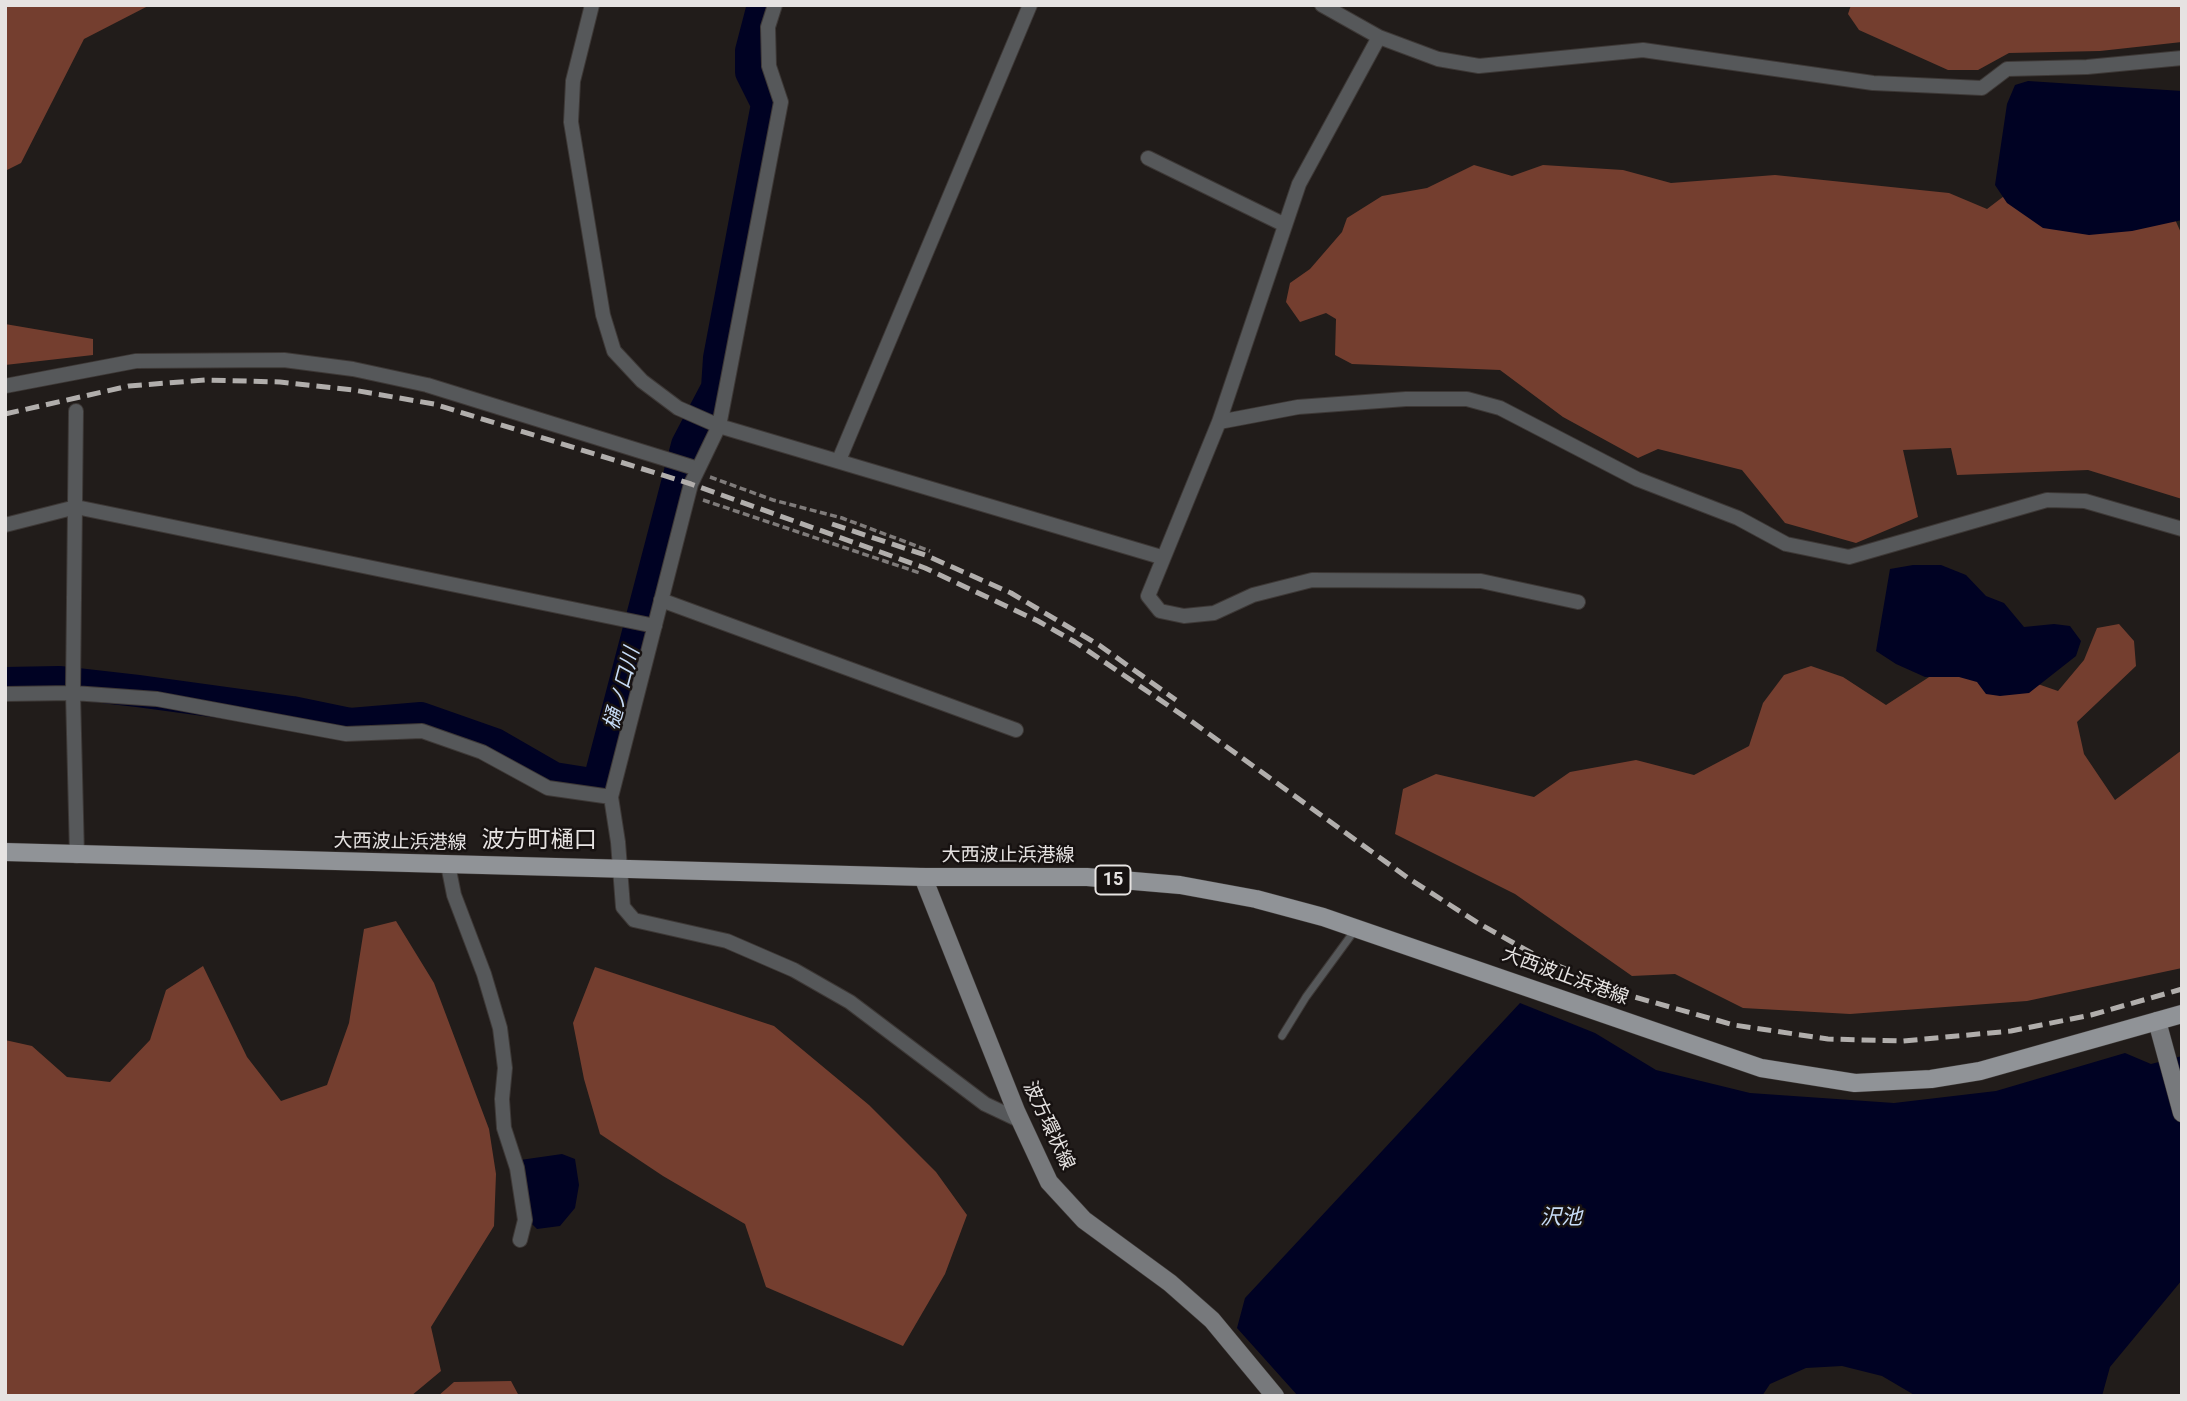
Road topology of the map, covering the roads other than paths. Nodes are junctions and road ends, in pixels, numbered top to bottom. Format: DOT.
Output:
graph roads {
  1 [pos="592,5"];
  2 [pos="775,5"];
  3 [pos="1030,5"];
  4 [pos="1322,5"];
  5 [pos="1379,37"];
  6 [pos="2182,58"];
  7 [pos="1148,158"];
  8 [pos="1285,225"];
  9 [pos="5,386"];
  10 [pos="76,411"];
  11 [pos="1219,422"];
  12 [pos="719,426"];
  13 [pos="839,460"];
  14 [pos="695,468"];
  15 [pos="76,507"];
  16 [pos="5,525"];
  17 [pos="2182,529"];
  18 [pos="1161,557"];
  19 [pos="661,600"];
  20 [pos="1578,601"];
  21 [pos="655,626"];
  22 [pos="73,693"];
  23 [pos="5,694"];
  24 [pos="1016,730"];
  25 [pos="611,797"];
  26 [pos="5,852"];
  27 [pos="76,856"];
  28 [pos="448,865"];
  29 [pos="621,868"];
  30 [pos="923,877"];
  31 [pos="1357,928"];
  32 [pos="2182,1014"];
  33 [pos="2157,1021"];
  34 [pos="1282,1036"];
  35 [pos="2182,1113"];
  36 [pos="1021,1121"];
  37 [pos="520,1240"];
  38 [pos="1275,1396"];
  1 -- 12 [label="street"];
  2 -- 12 [label="street"];
  3 -- 13 [label="street"];
  4 -- 5 [label="street"];
  5 -- 6 [label="street"];
  5 -- 8 [label="street"];
  7 -- 8 [label="street"];
  8 -- 11 [label="street"];
  9 -- 14 [label="street"];
  10 -- 15 [label="street"];
  11 -- 17 [label="street"];
  11 -- 18 [label="street"];
  12 -- 13 [label="street"];
  12 -- 14 [label="street"];
  13 -- 18 [label="street"];
  14 -- 19 [label="street"];
  15 -- 16 [label="street"];
  15 -- 21 [label="street"];
  15 -- 22 [label="street"];
  18 -- 20 [label="street"];
  19 -- 21 [label="street"];
  19 -- 24 [label="street"];
  21 -- 25 [label="street"];
  22 -- 23 [label="street"];
  22 -- 25 [label="street"];
  22 -- 27 [label="street"];
  25 -- 29 [label="street"];
  26 -- 27 [label="main road, 大西波止浜港線 / 15"];
  27 -- 28 [label="main road, 大西波止浜港線 / 15"];
  28 -- 29 [label="main road, 大西波止浜港線 / 15"];
  28 -- 37 [label="street"];
  29 -- 30 [label="main road, 大西波止浜港線 / 15"];
  29 -- 36 [label="street"];
  30 -- 31 [label="main road, 大西波止浜港線 / 15"];
  30 -- 36 [label="main road, 波方環状線"];
  31 -- 33 [label="main road, 大西波止浜港線 / 15"];
  31 -- 34 [label="lane"];
  32 -- 33 [label="main road, 大西波止浜港線 / 15"];
  33 -- 35 [label="main road"];
  36 -- 38 [label="main road, 波方環状線"];
}
